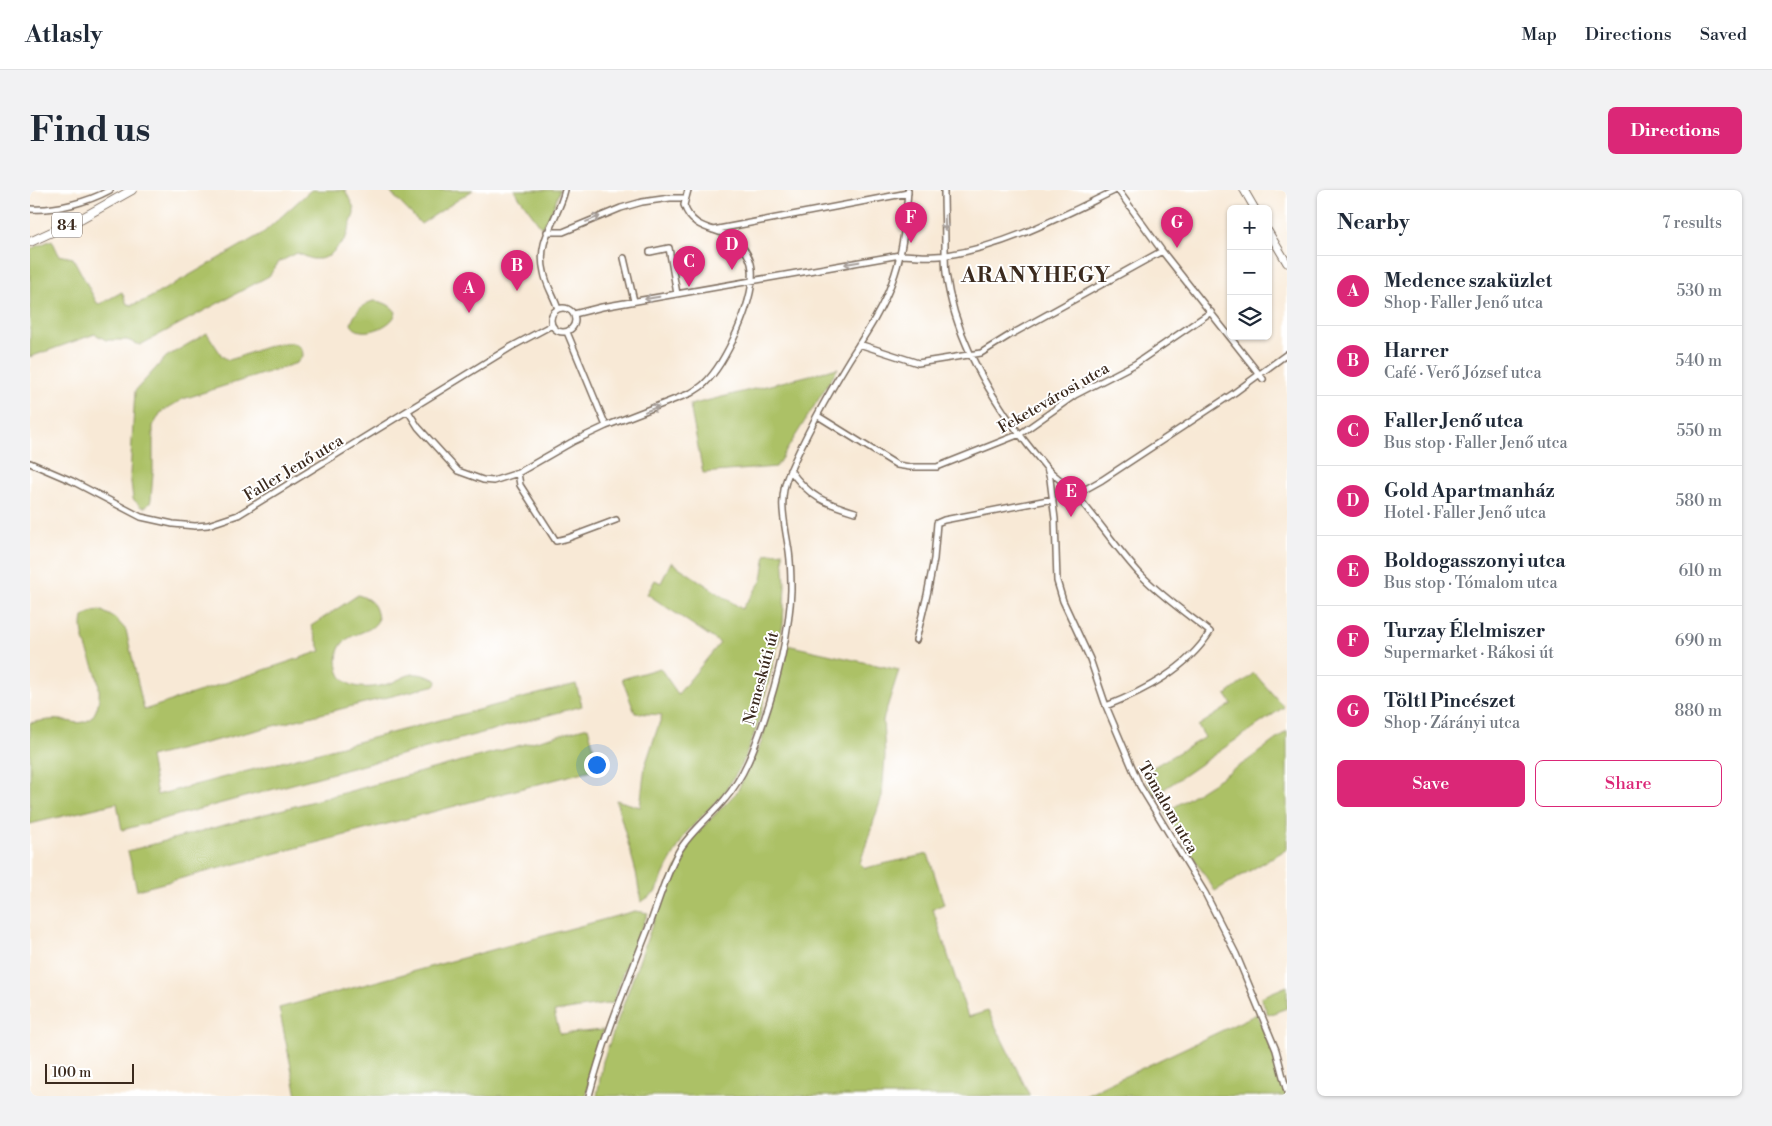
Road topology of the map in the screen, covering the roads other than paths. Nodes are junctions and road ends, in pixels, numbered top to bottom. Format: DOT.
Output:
graph roads {
  1 [pos="110,190"];
  2 [pos="132,190"];
  3 [pos="565,190"];
  4 [pos="688,190"];
  5 [pos="944,190"];
  6 [pos="1117,190"];
  7 [pos="1244,190"];
  8 [pos="908,192"];
  9 [pos="684,198"];
  10 [pos="1253,205"];
  11 [pos="30,209"];
  12 [pos="713,230"];
  13 [pos="547,232"];
  14 [pos="1272,238"];
  15 [pos="30,242"];
  16 [pos="1162,251"];
  17 [pos="650,252"];
  18 [pos="900,255"];
  19 [pos="946,256"];
  20 [pos="624,258"];
  21 [pos="1287,263"];
  22 [pos="752,282"];
  23 [pos="677,294"];
  24 [pos="634,302"];
  25 [pos="558,308"];
  26 [pos="1211,312"];
  27 [pos="574,314"];
  28 [pos="552,325"];
  29 [pos="567,332"];
  30 [pos="859,344"];
  31 [pos="1287,354"];
  32 [pos="972,356"];
  33 [pos="1261,377"];
  34 [pos="408,411"];
  35 [pos="818,416"];
  36 [pos="606,426"];
  37 [pos="1020,434"];
  38 [pos="30,463"];
  39 [pos="1047,468"];
  40 [pos="790,470"];
  41 [pos="518,473"];
  42 [pos="1072,490"];
  43 [pos="1053,499"];
  44 [pos="856,512"];
  45 [pos="616,520"];
  46 [pos="916,640"];
  47 [pos="1106,706"];
  48 [pos="1287,1092"];
  49 [pos="589,1096"];
  1 -- 11 [label="street"];
  2 -- 15 [label="main road, 84"];
  3 -- 13 [label="street"];
  4 -- 9 [label="street"];
  5 -- 19 [label="street, Tómalom utca, one-way"];
  6 -- 16 [label="street"];
  6 -- 19 [label="street"];
  7 -- 10 [label="main road"];
  8 -- 12 [label="street"];
  8 -- 18 [label="street, Nemeskúti út"];
  9 -- 12 [label="street"];
  13 -- 9 [label="street, one-way"];
  12 -- 22 [label="street"];
  13 -- 25 [label="street"];
  14 -- 21 [label="main road"];
  16 -- 26 [label="street"];
  16 -- 32 [label="street"];
  17 -- 23 [label="street"];
  18 -- 19 [label="street"];
  18 -- 22 [label="street, one-way"];
  18 -- 30 [label="street, Nemeskúti út"];
  19 -- 32 [label="street, Tómalom utca"];
  20 -- 24 [label="street"];
  22 -- 23 [label="street"];
  36 -- 22 [label="street, one-way"];
  23 -- 24 [label="street, one-way"];
  24 -- 27 [label="street"];
  25 -- 27 [label="street"];
  25 -- 28 [label="street"];
  26 -- 33 [label="street"];
  26 -- 37 [label="street, Feketevárosi utca"];
  27 -- 29 [label="street"];
  28 -- 29 [label="street"];
  28 -- 34 [label="street, Faller Jenő utca"];
  29 -- 36 [label="street"];
  30 -- 32 [label="street"];
  30 -- 35 [label="street, Nemeskúti út"];
  31 -- 33 [label="street"];
  32 -- 37 [label="street, Tómalom utca"];
  33 -- 42 [label="street"];
  34 -- 38 [label="street, Faller Jenő utca"];
  34 -- 41 [label="street"];
  35 -- 37 [label="street, Feketevárosi utca"];
  35 -- 40 [label="street, Nemeskúti út"];
  36 -- 41 [label="street"];
  37 -- 39 [label="street, Tómalom utca"];
  39 -- 42 [label="street, Tómalom utca"];
  39 -- 43 [label="street, Tómalom utca"];
  40 -- 44 [label="street"];
  40 -- 49 [label="street, Nemeskúti út"];
  41 -- 45 [label="street"];
  42 -- 47 [label="street, Tómalom utca"];
  43 -- 46 [label="street"];
  43 -- 47 [label="street, Tómalom utca"];
  47 -- 48 [label="street, Tómalom utca"];
}
